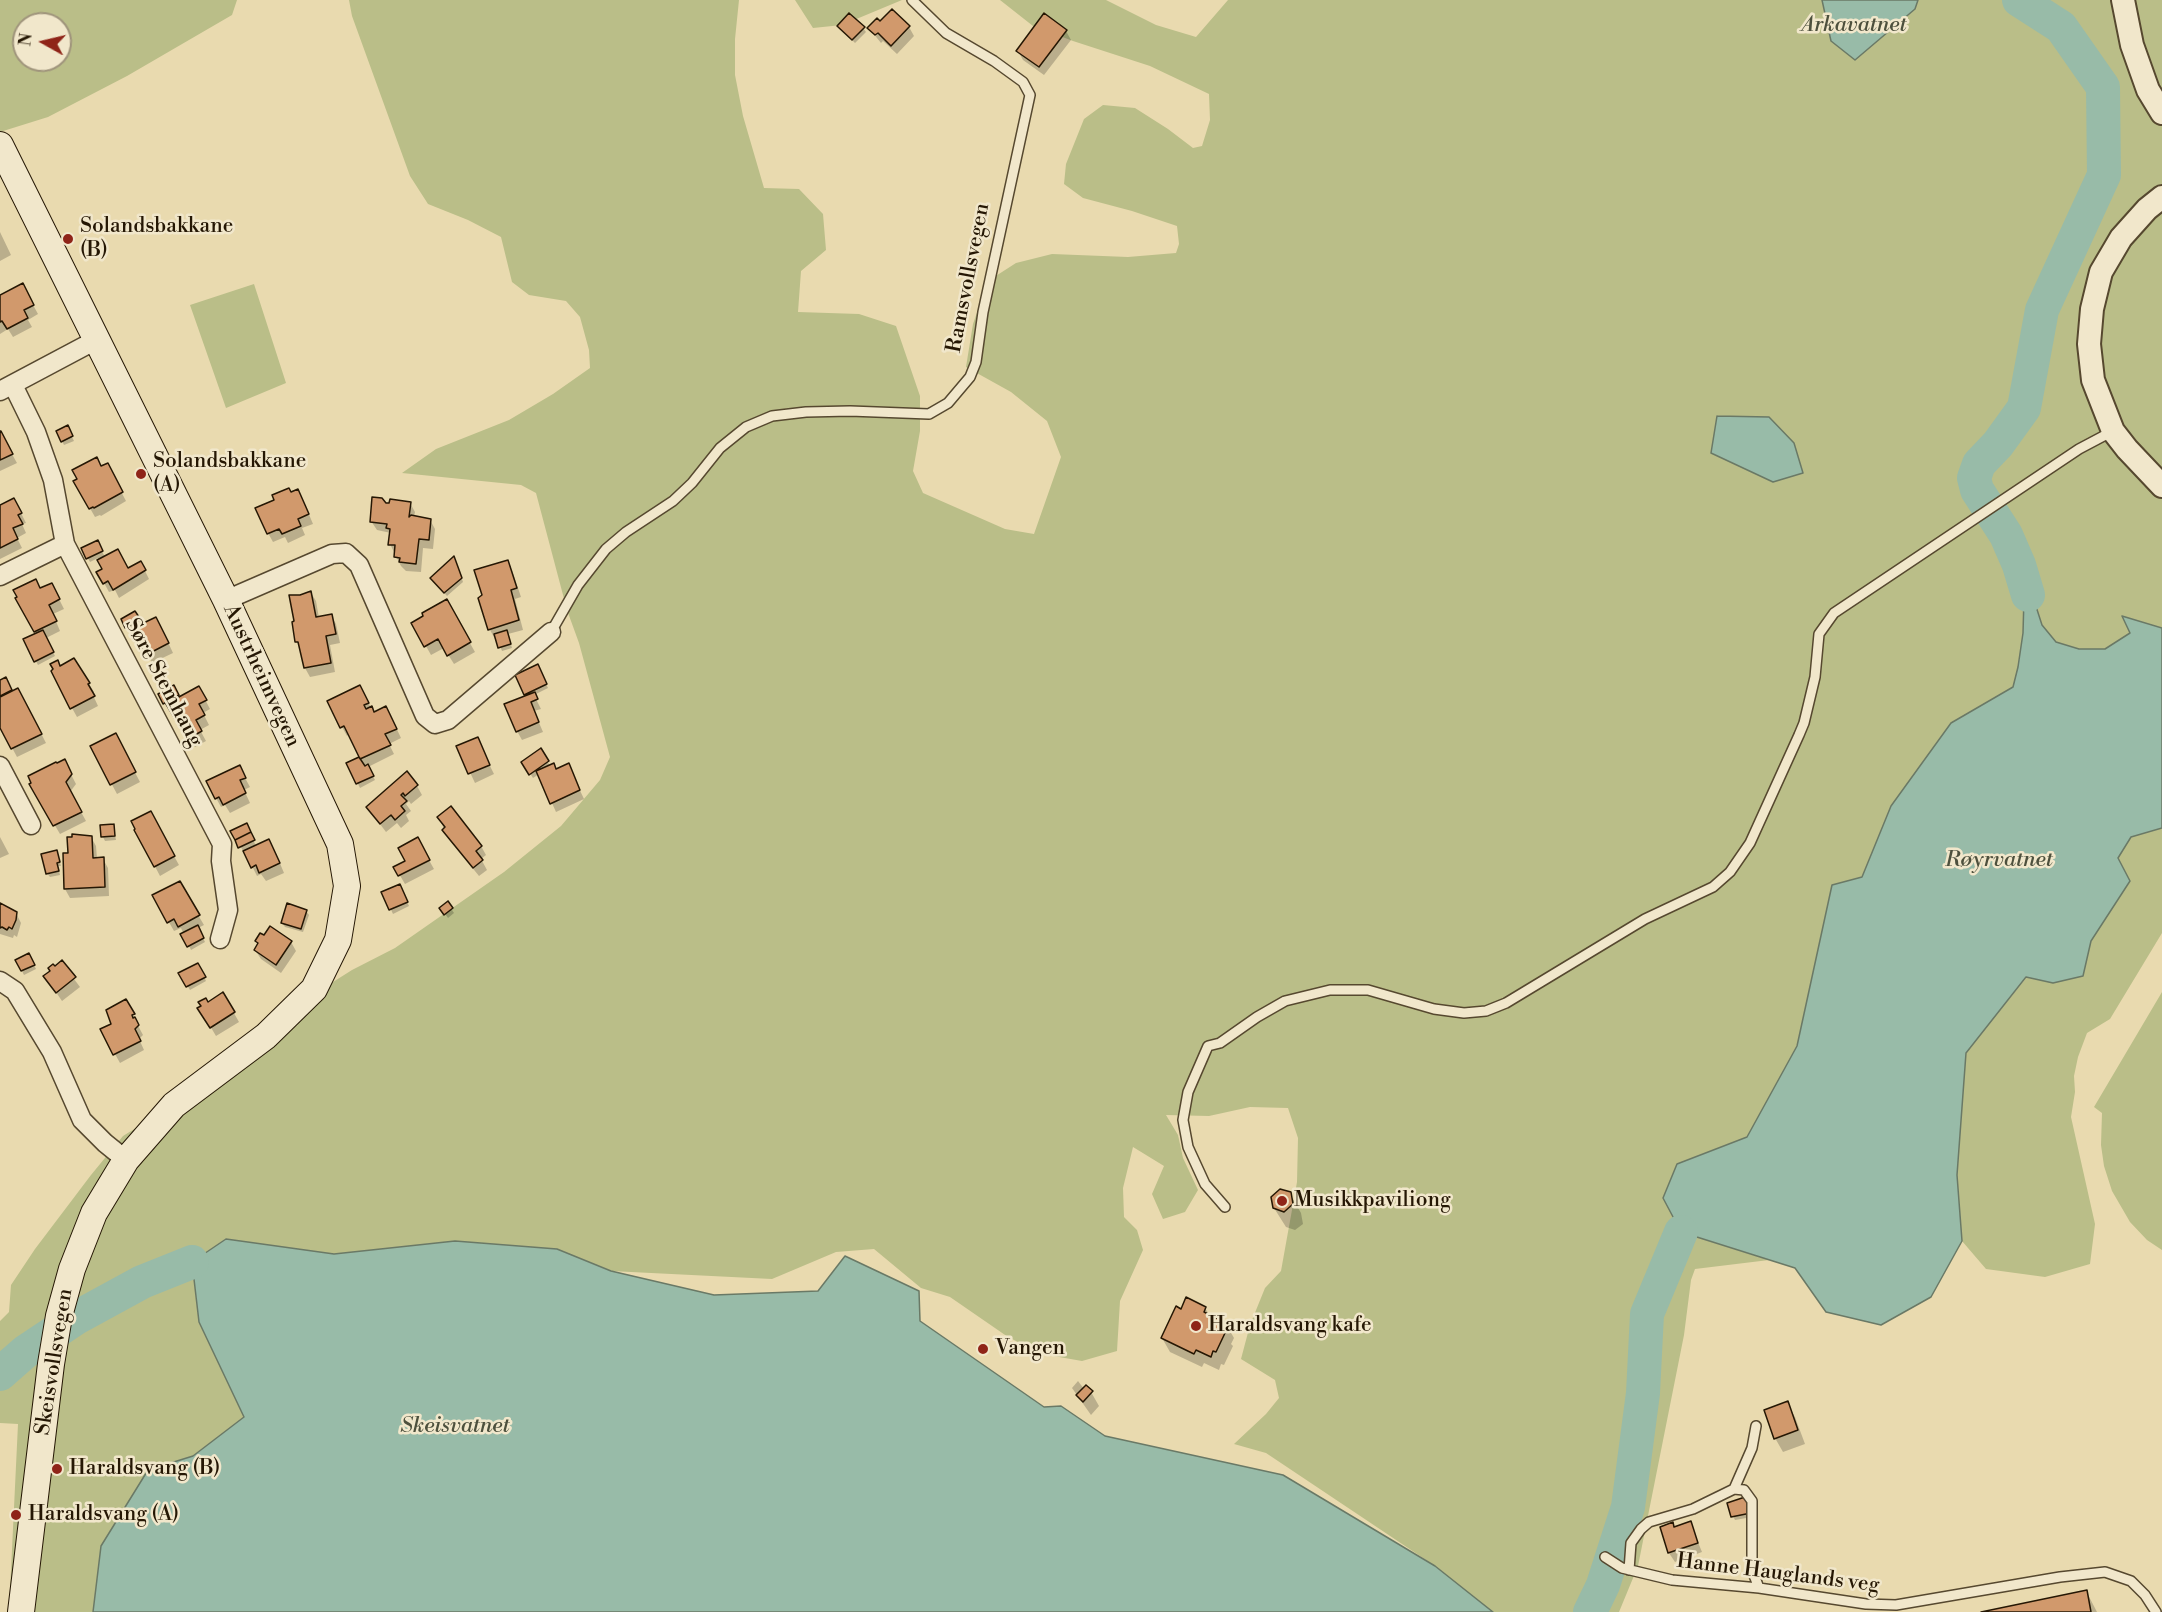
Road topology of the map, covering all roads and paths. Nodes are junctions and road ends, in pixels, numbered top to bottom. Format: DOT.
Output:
graph roads {
  1 [pos="912,0"];
  2 [pos="2123,0"];
  3 [pos="2162,113"];
  4 [pos="0,145"];
  5 [pos="2162,197"];
  6 [pos="96,340"];
  7 [pos="7,388"];
  8 [pos="2113,431"];
  9 [pos="2162,486"];
  10 [pos="65,544"];
  11 [pos="0,576"];
  12 [pos="226,600"];
  13 [pos="551,632"];
  14 [pos="1,769"];
  15 [pos="31,825"];
  16 [pos="220,939"];
  17 [pos="0,981"];
  18 [pos="126,1160"];
  19 [pos="1225,1207"];
  20 [pos="1756,1426"];
  21 [pos="1734,1489"];
  22 [pos="1605,1557"];
  23 [pos="1629,1570"];
  24 [pos="1759,1588"];
  25 [pos="21,1612"];
  26 [pos="2156,1612"];
  1 -- 13 [label="lane, Ramsvollsvegen"];
  2 -- 3 [label="street"];
  4 -- 6 [label="main road, Austrheimvegen"];
  5 -- 8 [label="street"];
  6 -- 7 [label="street"];
  6 -- 12 [label="main road, Austrheimvegen"];
  7 -- 10 [label="street, Søre Stemhaug"];
  8 -- 9 [label="street"];
  8 -- 19 [label="lane"];
  10 -- 11 [label="street"];
  10 -- 16 [label="street, Søre Stemhaug"];
  12 -- 13 [label="street, Ramsvollsvegen"];
  12 -- 18 [label="main road, Austrheimvegen"];
  14 -- 15 [label="street"];
  17 -- 18 [label="street"];
  18 -- 25 [label="main road, Skeisvollsvegen"];
  20 -- 21 [label="lane"];
  21 -- 23 [label="lane"];
  21 -- 24 [label="lane"];
  22 -- 23 [label="lane, Hanne Hauglands veg"];
  23 -- 24 [label="lane, Hanne Hauglands veg"];
  24 -- 26 [label="lane, Hanne Hauglands veg"];
}
